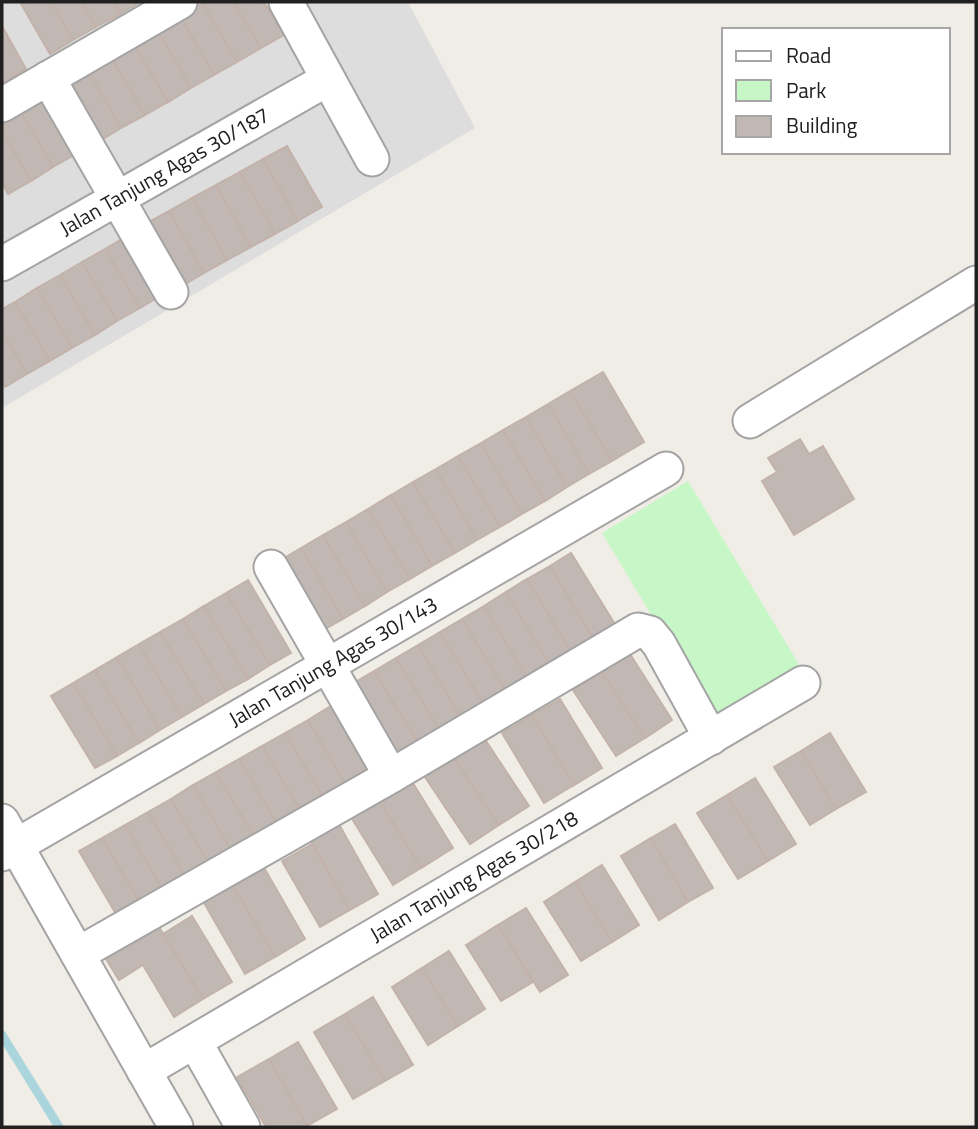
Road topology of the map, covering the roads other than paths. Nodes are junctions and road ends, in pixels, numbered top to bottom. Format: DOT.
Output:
graph roads {
  1 [pos="180,2"];
  2 [pos="286,2"];
  3 [pos="48,79"];
  4 [pos="328,79"];
  5 [pos="2,105"];
  6 [pos="372,159"];
  7 [pos="116,197"];
  8 [pos="2,264"];
  9 [pos="976,283"];
  10 [pos="171,292"];
  11 [pos="750,421"];
  12 [pos="666,469"];
  13 [pos="271,566"];
  14 [pos="329,664"];
  15 [pos="803,683"];
  16 [pos="711,738"];
  17 [pos="391,776"];
  18 [pos="6,840"];
  19 [pos="78,954"];
  20 [pos="195,1042"];
  21 [pos="144,1071"];
  22 [pos="177,1127"];
  23 [pos="243,1127"];
  1 -- 3 [label="street"];
  2 -- 4 [label="street"];
  3 -- 5 [label="street"];
  3 -- 7 [label="street"];
  4 -- 6 [label="street"];
  4 -- 7 [label="street, Jalan Tanjung Agas 30/187"];
  7 -- 8 [label="street, Jalan Tanjung Agas 30/187"];
  7 -- 10 [label="street"];
  9 -- 11 [label="street"];
  12 -- 14 [label="street, Jalan Tanjung Agas 30/143"];
  13 -- 14 [label="street"];
  14 -- 17 [label="street"];
  14 -- 18 [label="street, Jalan Tanjung Agas 30/143"];
  15 -- 16 [label="street, Jalan Tanjung Agas 30/218"];
  16 -- 17 [label="street"];
  16 -- 20 [label="street, Jalan Tanjung Agas 30/218"];
  17 -- 19 [label="street"];
  18 -- 19 [label="street"];
  19 -- 21 [label="street"];
  20 -- 21 [label="street, Jalan Tanjung Agas 30/218"];
  20 -- 23 [label="street"];
  21 -- 22 [label="street"];
}
